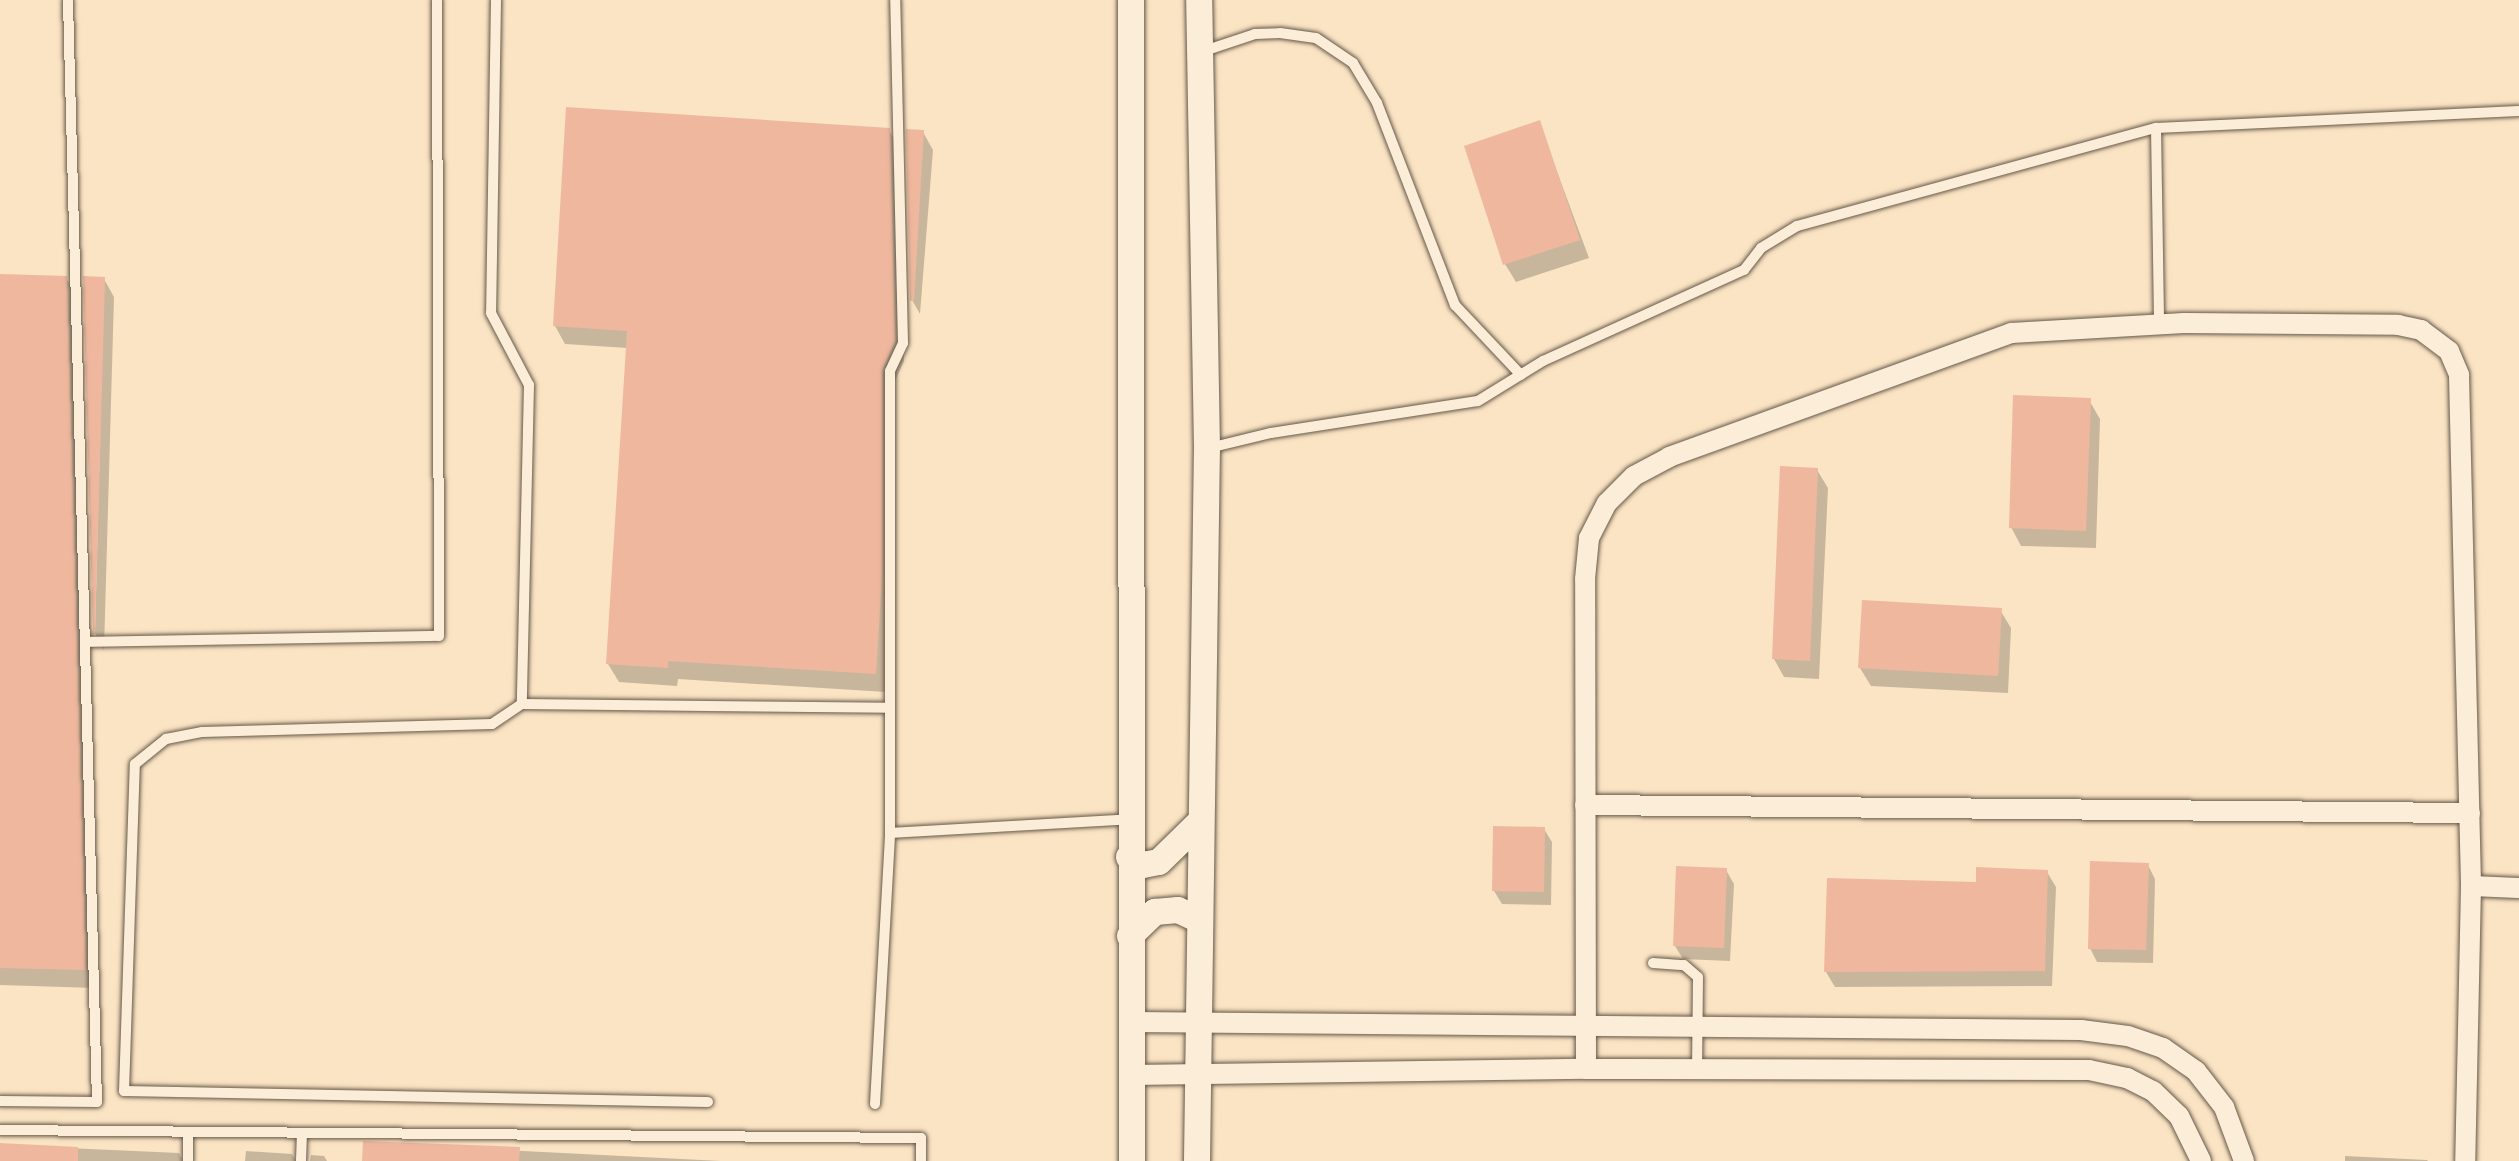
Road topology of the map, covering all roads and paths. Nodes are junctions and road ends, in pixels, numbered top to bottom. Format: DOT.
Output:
graph roads {
  1 [pos="68,0"];
  2 [pos="437,0"];
  3 [pos="496,0"];
  4 [pos="895,0"];
  5 [pos="1131,0"];
  6 [pos="1199,0"];
  7 [pos="1200,52"];
  8 [pos="2519,111"];
  9 [pos="2156,128"];
  10 [pos="2159,325"];
  11 [pos="1521,375"];
  12 [pos="1207,448"];
  13 [pos="85,642"];
  14 [pos="522,704"];
  15 [pos="890,708"];
  16 [pos="1585,805"];
  17 [pos="2470,813"];
  18 [pos="1130,819"];
  19 [pos="1199,823"];
  20 [pos="890,833"];
  21 [pos="1129,857"];
  22 [pos="2471,886"];
  23 [pos="2519,888"];
  24 [pos="1199,920"];
  25 [pos="1130,936"];
  26 [pos="1653,963"];
  27 [pos="1132,1022"];
  28 [pos="1198,1024"];
  29 [pos="1583,1028"];
  30 [pos="1698,1029"];
  31 [pos="1586,1069"];
  32 [pos="1697,1069"];
  33 [pos="1132,1075"];
  34 [pos="1198,1076"];
  35 [pos="0,1101"];
  36 [pos="708,1102"];
  37 [pos="875,1104"];
  38 [pos="0,1130"];
  39 [pos="188,1132"];
  40 [pos="302,1133"];
  41 [pos="188,1161"];
  42 [pos="301,1161"];
  43 [pos="921,1161"];
  44 [pos="1132,1161"];
  45 [pos="1197,1161"];
  46 [pos="2201,1161"];
  47 [pos="2244,1161"];
  48 [pos="2465,1161"];
  1 -- 13 [label="lane"];
  2 -- 13 [label="lane"];
  3 -- 14 [label="lane"];
  4 -- 15 [label="lane"];
  5 -- 18 [label="street"];
  6 -- 7 [label="street"];
  7 -- 11 [label="lane"];
  7 -- 12 [label="street"];
  8 -- 9 [label="lane"];
  9 -- 10 [label="lane"];
  9 -- 11 [label="lane"];
  10 -- 16 [label="street"];
  10 -- 17 [label="street"];
  11 -- 12 [label="lane"];
  12 -- 19 [label="street"];
  13 -- 35 [label="lane"];
  14 -- 15 [label="lane"];
  14 -- 36 [label="lane"];
  15 -- 20 [label="lane"];
  16 -- 17 [label="street"];
  16 -- 29 [label="street"];
  17 -- 22 [label="street"];
  18 -- 20 [label="lane"];
  18 -- 21 [label="street"];
  19 -- 21 [label="street"];
  19 -- 24 [label="street"];
  20 -- 37 [label="lane"];
  21 -- 25 [label="street"];
  22 -- 23 [label="street"];
  22 -- 48 [label="street"];
  24 -- 25 [label="street"];
  24 -- 28 [label="street"];
  25 -- 27 [label="street"];
  26 -- 30 [label="lane"];
  27 -- 28 [label="street"];
  27 -- 33 [label="street"];
  28 -- 29 [label="street"];
  28 -- 34 [label="street"];
  29 -- 30 [label="street"];
  29 -- 31 [label="street"];
  30 -- 32 [label="lane"];
  30 -- 47 [label="street"];
  31 -- 32 [label="street"];
  31 -- 34 [label="street"];
  32 -- 46 [label="street"];
  33 -- 34 [label="street"];
  33 -- 44 [label="street"];
  34 -- 45 [label="street"];
  38 -- 39 [label="lane"];
  39 -- 40 [label="lane"];
  39 -- 41 [label="lane"];
  40 -- 42 [label="lane"];
  40 -- 43 [label="lane"];
}
